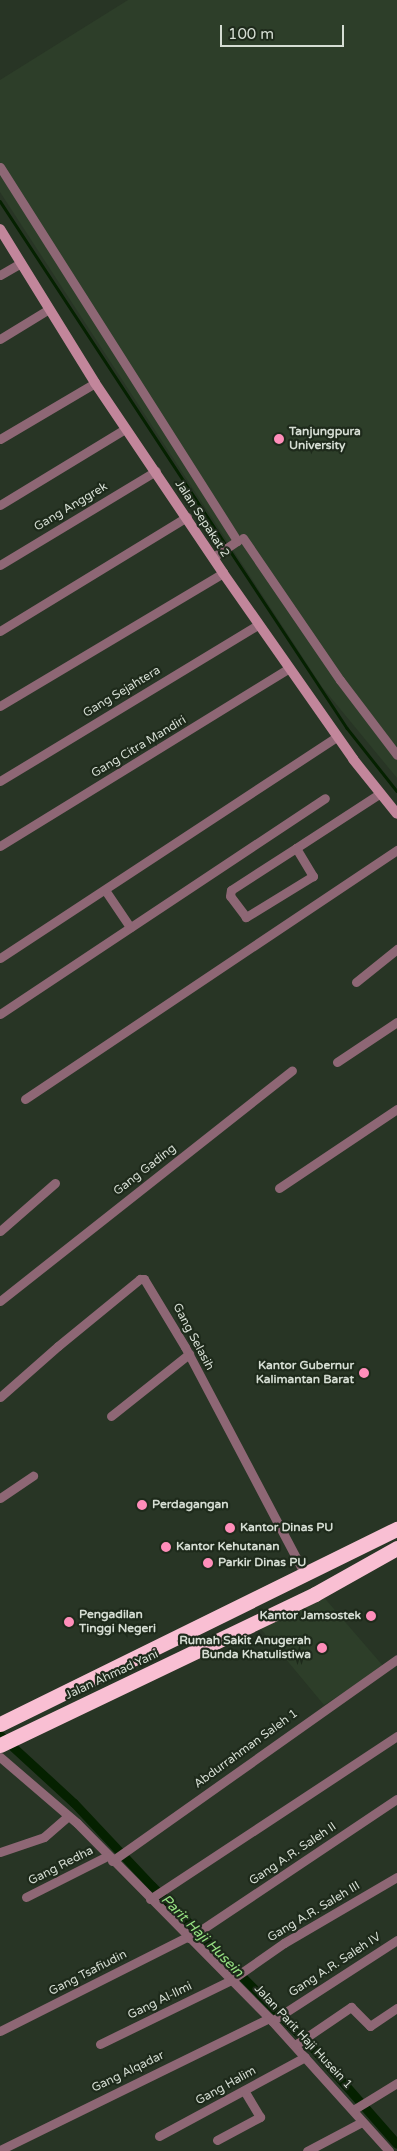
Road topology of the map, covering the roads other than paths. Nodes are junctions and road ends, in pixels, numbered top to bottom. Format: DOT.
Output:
graph roads {
  1 [pos="0,167"];
  2 [pos="2,235"];
  3 [pos="20,263"];
  4 [pos="0,275"];
  5 [pos="49,309"];
  6 [pos="0,339"];
  7 [pos="95,383"];
  8 [pos="125,429"];
  9 [pos="0,439"];
  10 [pos="156,471"];
  11 [pos="0,505"];
  12 [pos="186,517"];
  13 [pos="243,538"];
  14 [pos="217,554"];
  15 [pos="0,565"];
  16 [pos="223,573"];
  17 [pos="258,625"];
  18 [pos="0,631"];
  19 [pos="289,668"];
  20 [pos="0,706"];
  21 [pos="338,737"];
  22 [pos="397,755"];
  23 [pos="0,781"];
  24 [pos="379,794"];
  25 [pos="325,798"];
  26 [pos="397,814"];
  27 [pos="0,846"];
  28 [pos="296,848"];
  29 [pos="397,850"];
  30 [pos="105,890"];
  31 [pos="130,927"];
  32 [pos="397,949"];
  33 [pos="0,958"];
  34 [pos="356,982"];
  35 [pos="0,1014"];
  36 [pos="397,1022"];
  37 [pos="337,1062"];
  38 [pos="292,1070"];
  39 [pos="25,1099"];
  40 [pos="397,1110"];
  41 [pos="55,1183"];
  42 [pos="278,1188"];
  43 [pos="0,1231"];
  44 [pos="0,1301"];
  45 [pos="189,1354"];
  46 [pos="0,1397"];
  47 [pos="111,1416"];
  48 [pos="32,1476"];
  49 [pos="0,1498"];
  50 [pos="397,1529"];
  51 [pos="397,1548"];
  52 [pos="305,1575"];
  53 [pos="243,1607"];
  54 [pos="252,1625"];
  55 [pos="397,1659"];
  56 [pos="0,1724"];
  57 [pos="397,1736"];
  58 [pos="4,1746"];
  59 [pos="397,1799"];
  60 [pos="68,1816"];
  61 [pos="0,1852"];
  62 [pos="112,1858"];
  63 [pos="397,1877"];
  64 [pos="155,1895"];
  65 [pos="26,1897"];
  66 [pos="190,1936"];
  67 [pos="397,1940"];
  68 [pos="233,1978"];
  69 [pos="397,2008"];
  70 [pos="272,2019"];
  71 [pos="0,2031"];
  72 [pos="100,2044"];
  73 [pos="297,2044"];
  74 [pos="305,2056"];
  75 [pos="397,2083"];
  76 [pos="244,2090"];
  77 [pos="356,2108"];
  78 [pos="362,2122"];
  79 [pos="159,2136"];
  80 [pos="217,2140"];
  81 [pos="0,2150"];
  82 [pos="307,2151"];
  83 [pos="389,2151"];
  1 -- 14 [label="street"];
  2 -- 3 [label="street, Jalan Sepakat 2"];
  3 -- 4 [label="street"];
  3 -- 5 [label="street, Jalan Sepakat 2"];
  5 -- 6 [label="street"];
  5 -- 7 [label="street, Jalan Sepakat 2"];
  7 -- 8 [label="street, Jalan Sepakat 2"];
  7 -- 9 [label="street"];
  8 -- 10 [label="street, Jalan Sepakat 2"];
  8 -- 11 [label="street"];
  10 -- 12 [label="street, Jalan Sepakat 2"];
  10 -- 15 [label="street, Gang Anggrek"];
  12 -- 14 [label="street, Jalan Sepakat 2"];
  12 -- 18 [label="street"];
  13 -- 22 [label="street"];
  14 -- 16 [label="street, Jalan Sepakat 2"];
  16 -- 17 [label="street, Jalan Sepakat 2"];
  16 -- 20 [label="street"];
  17 -- 19 [label="street, Jalan Sepakat 2"];
  17 -- 23 [label="street, Gang Sejahtera"];
  19 -- 21 [label="street, Jalan Sepakat 2"];
  19 -- 27 [label="street, Gang Citra Mandiri"];
  21 -- 24 [label="street, Jalan Sepakat 2"];
  21 -- 30 [label="street"];
  24 -- 26 [label="street, Jalan Sepakat 2"];
  24 -- 28 [label="street"];
  25 -- 31 [label="street"];
  28 -- 28 [label="street"];
  29 -- 39 [label="street"];
  30 -- 31 [label="street"];
  30 -- 33 [label="street"];
  31 -- 35 [label="street"];
  32 -- 34 [label="street"];
  36 -- 37 [label="street"];
  38 -- 44 [label="street, Gang Gading"];
  40 -- 42 [label="street"];
  41 -- 43 [label="street"];
  45 -- 46 [label="street, Gang Selasih"];
  45 -- 47 [label="street"];
  45 -- 52 [label="street, Gang Selasih"];
  48 -- 49 [label="street"];
  50 -- 52 [label="highway, Jalan Ahmad Yani"];
  51 -- 54 [label="highway, Jalan Ahmad Yani"];
  52 -- 53 [label="highway, Jalan Ahmad Yani"];
  53 -- 54 [label="highway"];
  53 -- 56 [label="highway, Jalan Ahmad Yani"];
  54 -- 58 [label="highway, Jalan Ahmad Yani"];
  55 -- 62 [label="street, Abdurrahman Saleh 1"];
  57 -- 64 [label="street"];
  58 -- 60 [label="street, Jalan Parit Haji Husein 1"];
  59 -- 66 [label="street, Gang A.R. Saleh II"];
  60 -- 61 [label="street"];
  60 -- 62 [label="street, Jalan Parit Haji Husein 1"];
  62 -- 64 [label="street, Jalan Parit Haji Husein 1"];
  62 -- 65 [label="street, Gang Redha"];
  63 -- 68 [label="street, Gang A.R. Saleh III"];
  64 -- 66 [label="street, Jalan Parit Haji Husein 1"];
  66 -- 68 [label="street, Jalan Parit Haji Husein 1"];
  66 -- 71 [label="street, Gang Tsafiudin"];
  67 -- 70 [label="street, Gang A.R. Saleh IV"];
  68 -- 70 [label="street, Jalan Parit Haji Husein 1"];
  68 -- 72 [label="street, Gang Al-llmi"];
  69 -- 73 [label="street"];
  70 -- 73 [label="street, Jalan Parit Haji Husein 1"];
  70 -- 81 [label="street, Gang Alqadar"];
  73 -- 74 [label="street, Jalan Parit Haji Husein 1"];
  74 -- 76 [label="street, Gang Halim"];
  74 -- 77 [label="street, Jalan Parit Haji Husein 1"];
  75 -- 77 [label="street"];
  76 -- 79 [label="street, Gang Halim"];
  76 -- 80 [label="street"];
  77 -- 78 [label="street, Jalan Parit Haji Husein 1"];
  78 -- 82 [label="street"];
  78 -- 83 [label="street, Jalan Parit Haji Husein 1"];
}
